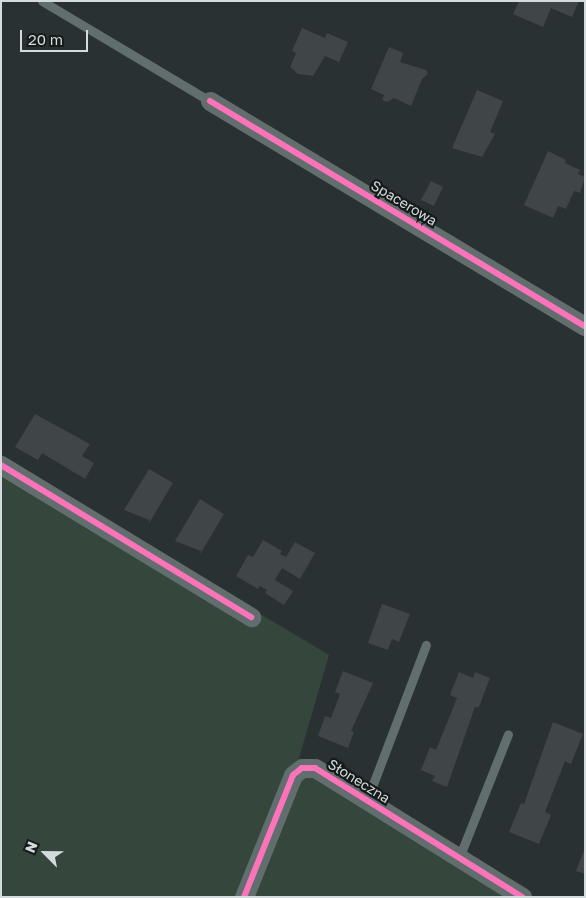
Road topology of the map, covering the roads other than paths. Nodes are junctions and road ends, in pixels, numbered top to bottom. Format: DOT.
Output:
graph roads {
  1 [pos="42,1"];
  2 [pos="210,101"];
  3 [pos="585,326"];
  4 [pos="1,465"];
  5 [pos="251,617"];
  6 [pos="426,645"];
  7 [pos="508,734"];
  8 [pos="367,800"];
  9 [pos="459,858"];
  10 [pos="244,897"];
  11 [pos="522,897"];
  1 -- 2 [label="lane, Spacerowa"];
  2 -- 3 [label="street, Spacerowa"];
  4 -- 5 [label="street"];
  6 -- 8 [label="lane"];
  7 -- 9 [label="lane"];
  8 -- 9 [label="street, Słoneczna"];
  8 -- 10 [label="street, Słoneczna"];
  9 -- 11 [label="street, Słoneczna"];
}
